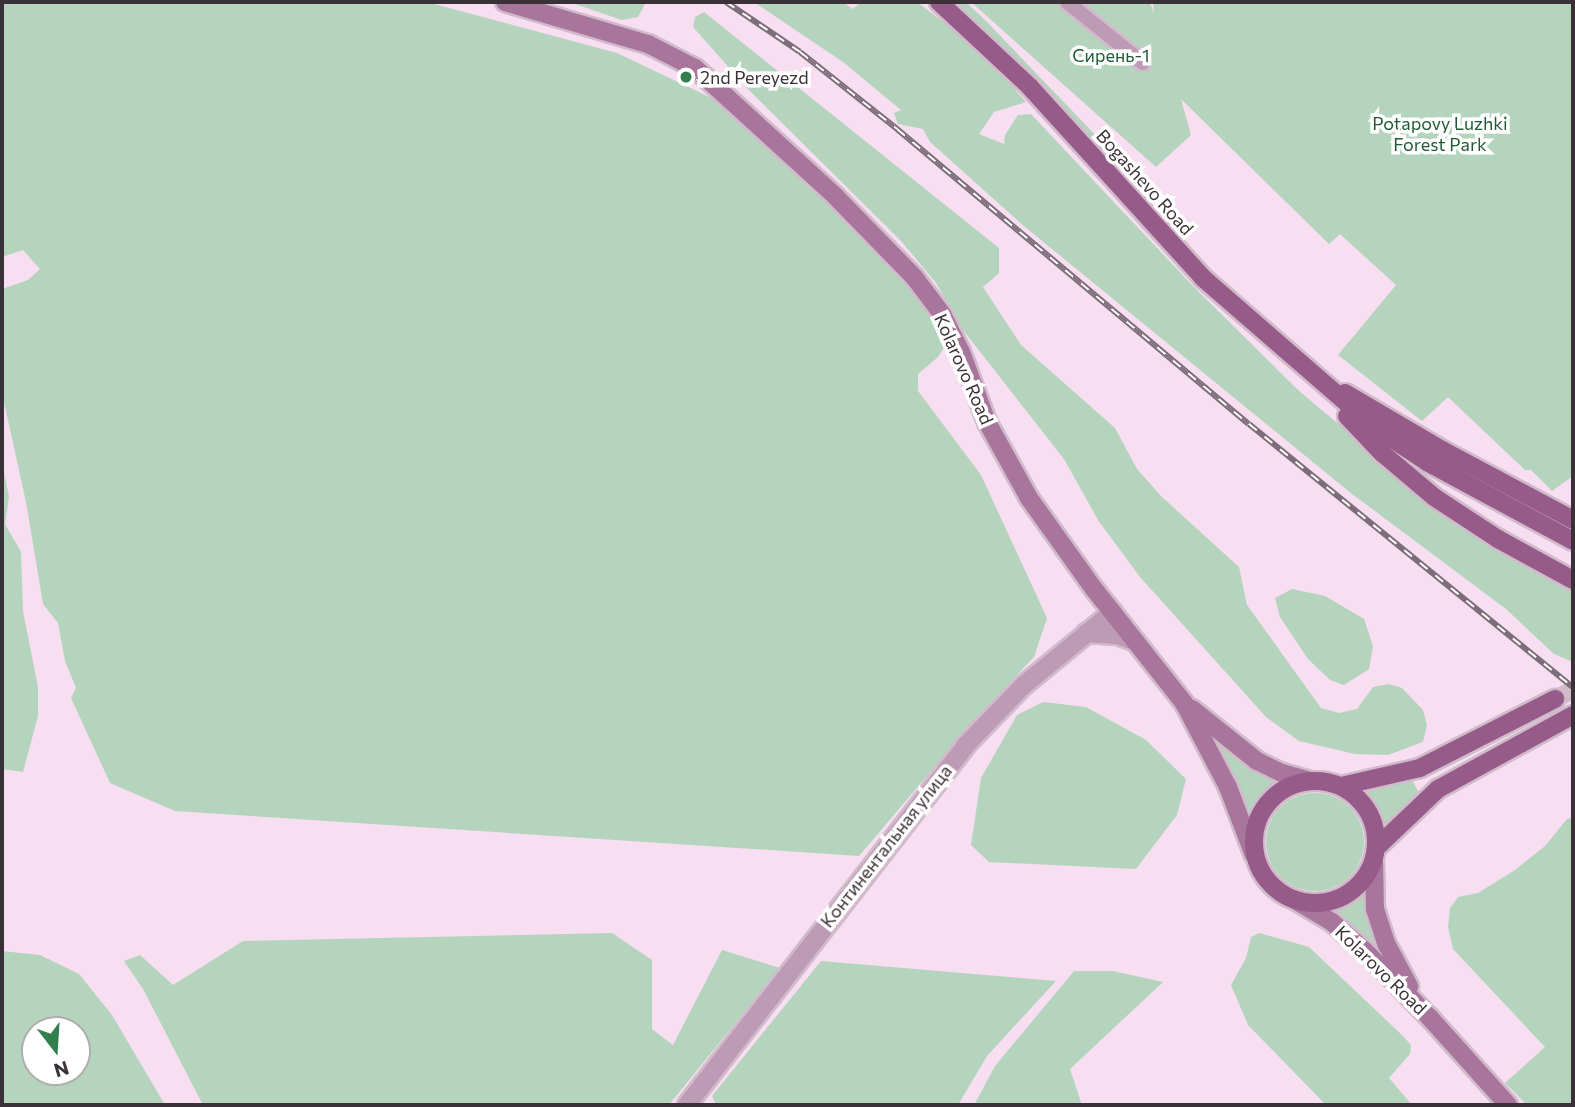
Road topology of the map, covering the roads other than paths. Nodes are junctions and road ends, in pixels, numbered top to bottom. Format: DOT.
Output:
graph roads {
  1 [pos="505,2"];
  2 [pos="939,2"];
  3 [pos="1067,2"];
  4 [pos="1143,62"];
  5 [pos="1326,384"];
  6 [pos="1573,520"];
  7 [pos="1573,541"];
  8 [pos="1573,580"];
  9 [pos="1094,589"];
  10 [pos="1113,612"];
  11 [pos="1086,633"];
  12 [pos="1136,642"];
  13 [pos="1555,699"];
  14 [pos="1184,703"];
  15 [pos="1573,715"];
  16 [pos="1310,781"];
  17 [pos="1341,786"];
  18 [pos="1375,854"];
  19 [pos="1254,855"];
  20 [pos="1295,900"];
  21 [pos="1430,1018"];
  22 [pos="687,1105"];
  23 [pos="1508,1105"];
  1 -- 9 [label="main road, Kolarovo Road"];
  2 -- 5 [label="main road, Bogashevo Road"];
  3 -- 4 [label="street"];
  5 -- 6 [label="main road, Bogashevo Road"];
  5 -- 7 [label="main road, Bogashevo Road"];
  5 -- 8 [label="main road"];
  9 -- 10 [label="main road, Kolarovo Road"];
  9 -- 11 [label="street"];
  10 -- 11 [label="street, Континентальная улица"];
  10 -- 12 [label="main road, Kolarovo Road"];
  11 -- 12 [label="street"];
  11 -- 22 [label="street, Континентальная улица"];
  12 -- 14 [label="main road, Kolarovo Road"];
  13 -- 17 [label="main road"];
  14 -- 16 [label="main road"];
  14 -- 19 [label="main road"];
  15 -- 18 [label="main road"];
  16 -- 17 [label="main road"];
  16 -- 19 [label="main road"];
  17 -- 18 [label="main road"];
  18 -- 20 [label="main road"];
  18 -- 21 [label="main road, Kolarovo Road"];
  19 -- 20 [label="main road"];
  20 -- 21 [label="main road, Kolarovo Road"];
  21 -- 23 [label="main road, Kolarovo Road"];
}
